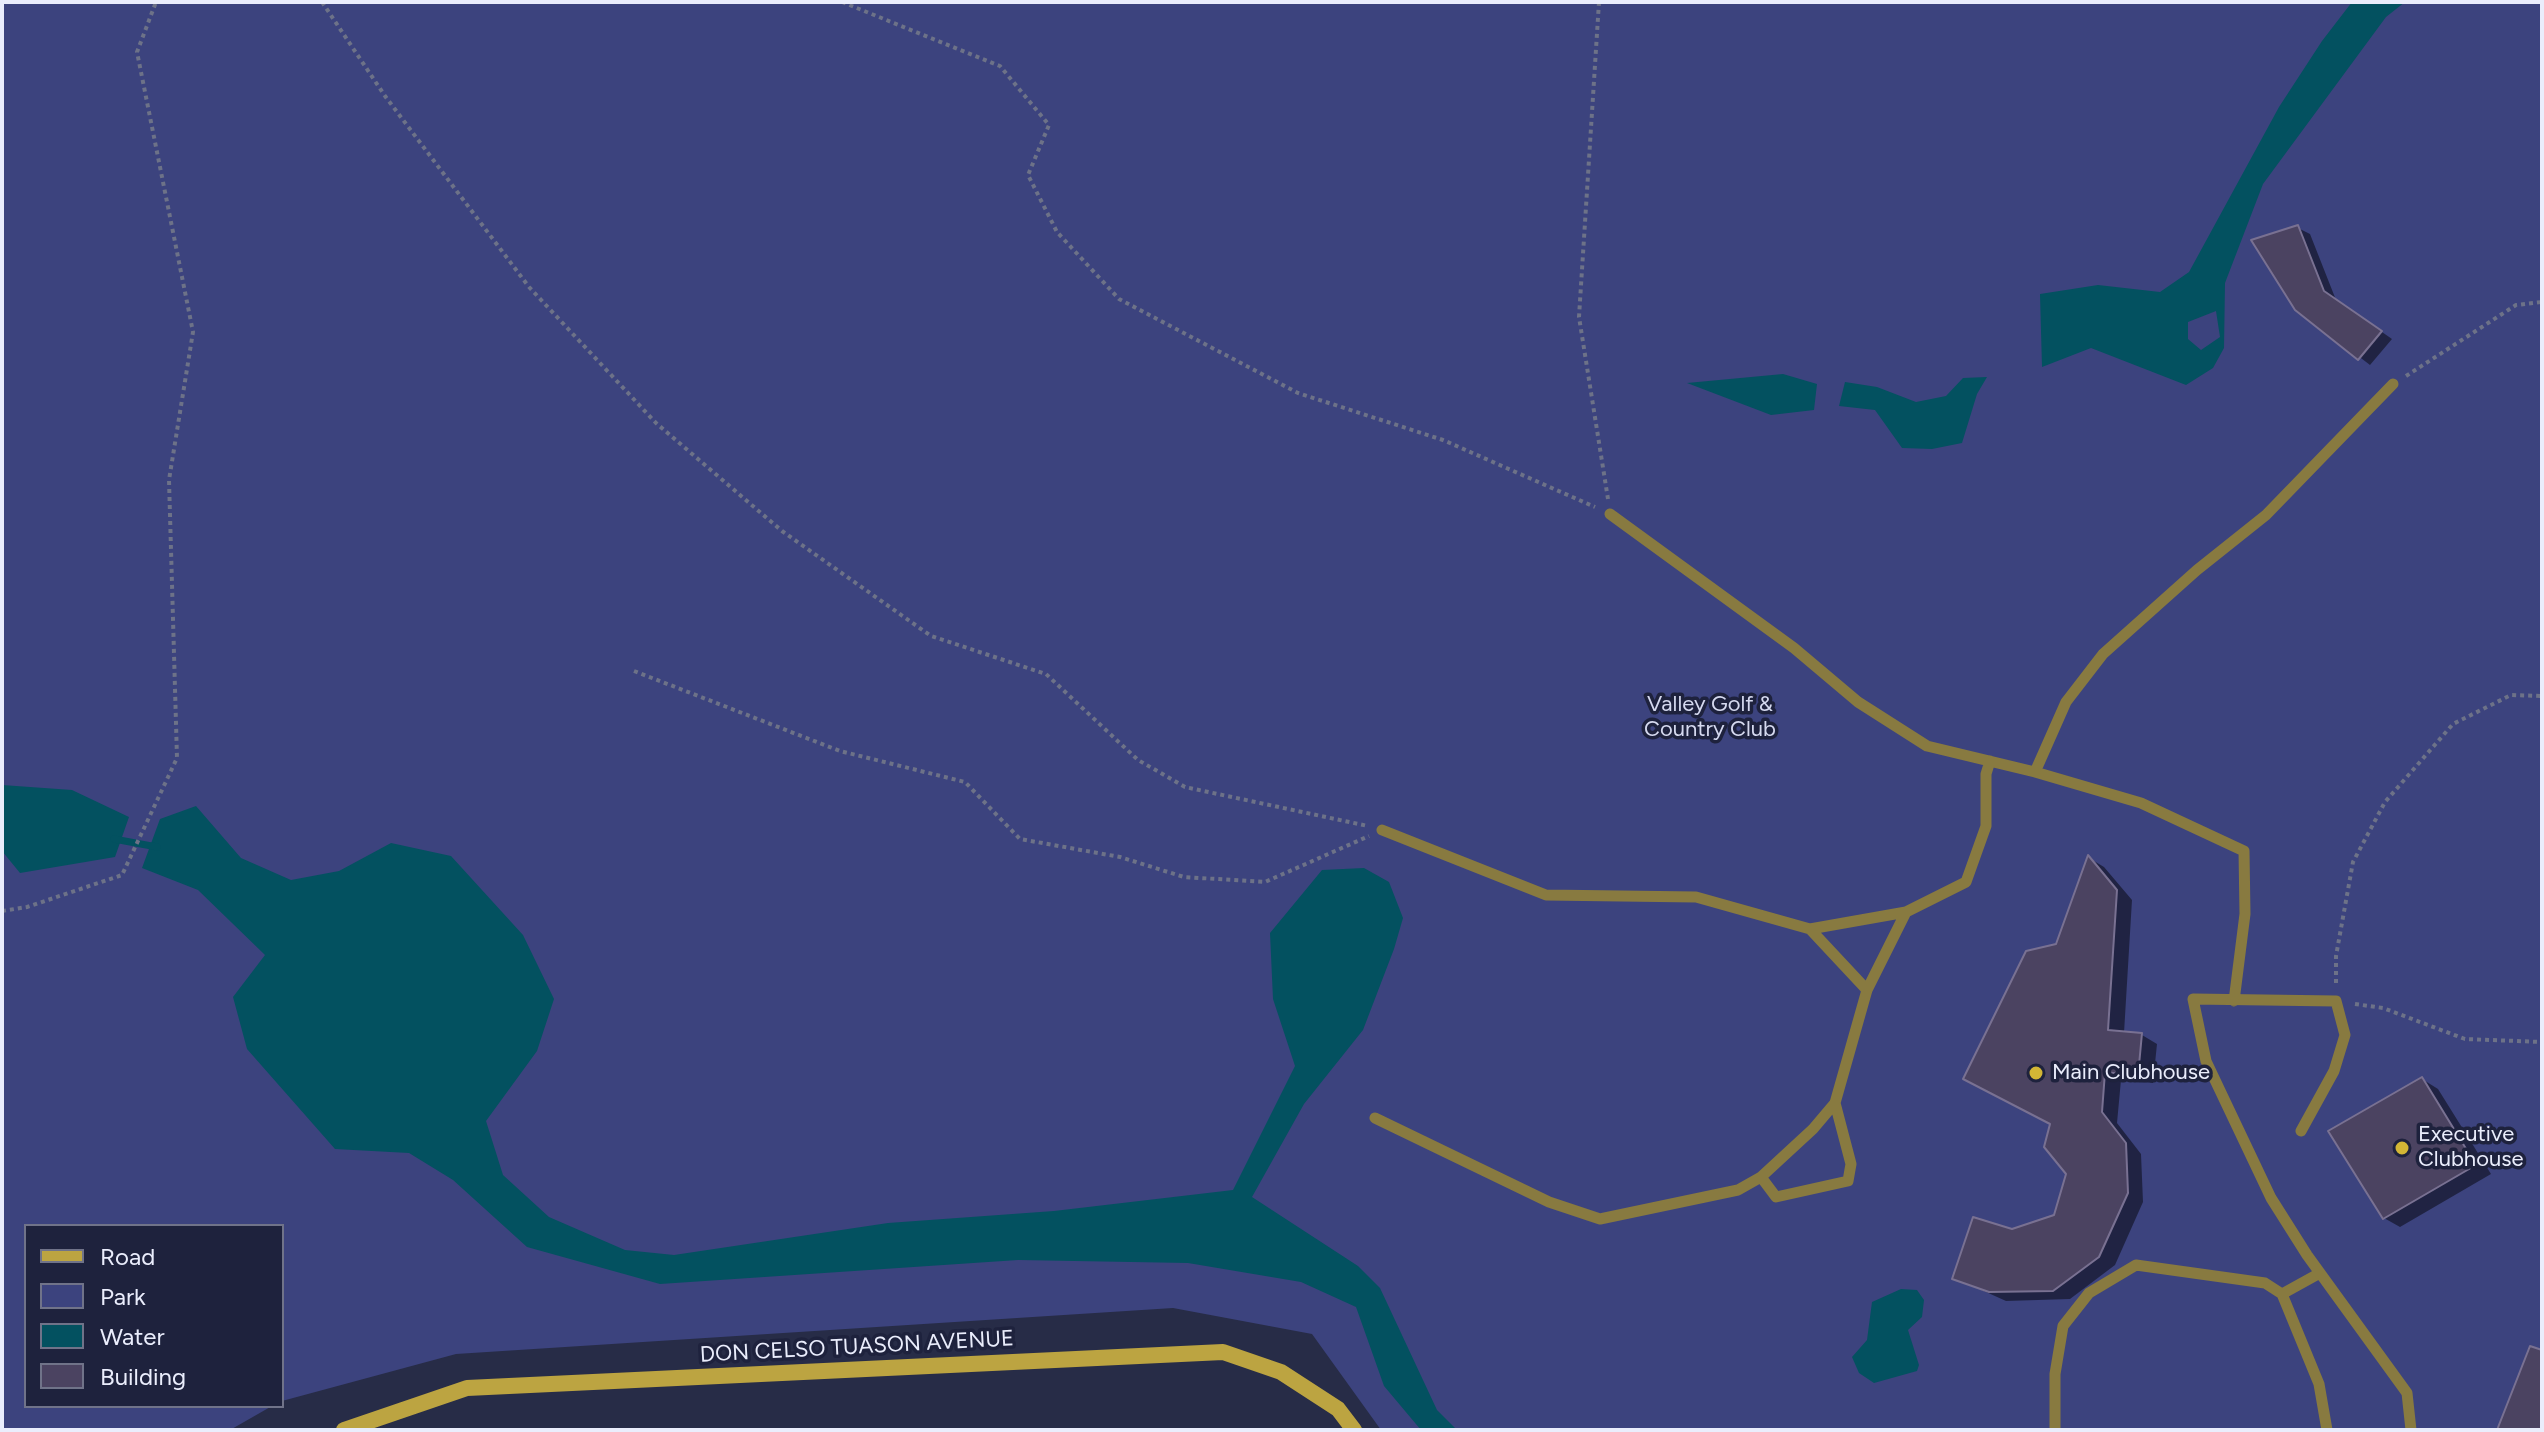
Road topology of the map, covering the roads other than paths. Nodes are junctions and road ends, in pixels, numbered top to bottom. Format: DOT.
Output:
graph roads {
  1 [pos="2393,384"];
  2 [pos="1610,514"];
  3 [pos="1990,761"];
  4 [pos="2035,772"];
  5 [pos="1382,830"];
  6 [pos="1906,912"];
  7 [pos="1810,929"];
  8 [pos="1867,990"];
  9 [pos="2234,1001"];
  10 [pos="1835,1103"];
  11 [pos="1375,1118"];
  12 [pos="2301,1131"];
  13 [pos="1761,1177"];
  14 [pos="2320,1273"];
  15 [pos="2282,1294"];
  16 [pos="344,1430"];
  17 [pos="1354,1430"];
  18 [pos="2055,1430"];
  19 [pos="2327,1430"];
  20 [pos="2411,1430"];
  1 -- 4 [label="lane"];
  2 -- 3 [label="lane"];
  3 -- 4 [label="lane"];
  3 -- 6 [label="lane"];
  4 -- 9 [label="lane"];
  5 -- 7 [label="lane"];
  6 -- 7 [label="lane"];
  6 -- 8 [label="lane"];
  7 -- 8 [label="lane"];
  8 -- 10 [label="lane"];
  9 -- 12 [label="lane"];
  9 -- 14 [label="lane"];
  10 -- 13 [label="lane"];
  10 -- 13 [label="lane"];
  11 -- 13 [label="lane"];
  14 -- 15 [label="lane"];
  14 -- 20 [label="lane"];
  15 -- 18 [label="lane"];
  15 -- 19 [label="lane"];
  16 -- 17 [label="street, DON CELSO TUASON AVENUE"];
}
